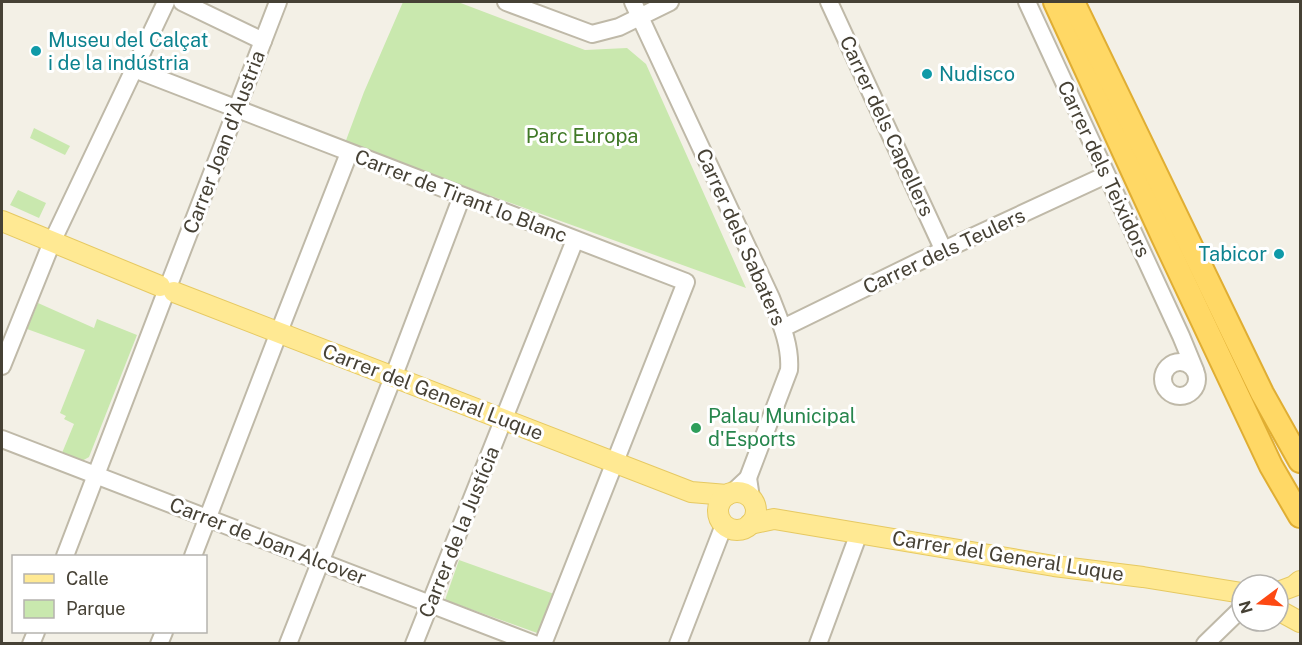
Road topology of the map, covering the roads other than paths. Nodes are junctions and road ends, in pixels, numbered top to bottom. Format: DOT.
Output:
graph roads {
  1 [pos="166,2"];
  2 [pos="182,2"];
  3 [pos="278,2"];
  4 [pos="506,2"];
  5 [pos="670,2"];
  6 [pos="829,2"];
  7 [pos="1027,2"];
  8 [pos="1055,2"];
  9 [pos="1073,2"];
  10 [pos="637,9"];
  11 [pos="263,41"];
  12 [pos="134,69"];
  13 [pos="237,108"];
  14 [pos="350,153"];
  15 [pos="1106,175"];
  16 [pos="462,196"];
  17 [pos="2,221"];
  18 [pos="575,240"];
  19 [pos="52,242"];
  20 [pos="944,250"];
  21 [pos="167,289"];
  22 [pos="783,328"];
  23 [pos="279,333"];
  24 [pos="1181,336"];
  25 [pos="1215,346"];
  26 [pos="1170,365"];
  27 [pos="2,366"];
  28 [pos="1195,370"];
  29 [pos="393,377"];
  30 [pos="1268,404"];
  31 [pos="504,420"];
  32 [pos="2,439"];
  33 [pos="1300,461"];
  34 [pos="615,463"];
  35 [pos="96,475"];
  36 [pos="1300,475"];
  37 [pos="691,492"];
  38 [pos="741,497"];
  39 [pos="1300,516"];
  40 [pos="207,518"];
  41 [pos="774,519"];
  42 [pos="731,524"];
  43 [pos="859,533"];
  44 [pos="65,555"];
  45 [pos="193,555"];
  46 [pos="320,561"];
  47 [pos="1230,591"];
  48 [pos="430,604"];
  49 [pos="1230,620"];
  50 [pos="288,644"];
  51 [pos="414,644"];
  52 [pos="534,644"];
  53 [pos="543,644"];
  54 [pos="678,644"];
  55 [pos="687,644"];
  56 [pos="818,644"];
  57 [pos="1205,644"];
  1 -- 12 [label="street"];
  2 -- 11 [label="street"];
  3 -- 11 [label="street, Carrer Joan d'Àustria"];
  4 -- 10 [label="street"];
  5 -- 10 [label="street"];
  6 -- 20 [label="street, Carrer dels Capellers"];
  7 -- 15 [label="street, Carrer dels Teixidors"];
  8 -- 25 [label="highway"];
  9 -- 30 [label="highway"];
  10 -- 22 [label="street, Carrer dels Sabaters"];
  11 -- 13 [label="street, Carrer Joan d'Àustria"];
  12 -- 13 [label="street, Carrer de Tirant lo Blanc"];
  12 -- 19 [label="street"];
  13 -- 14 [label="street, Carrer de Tirant lo Blanc"];
  13 -- 21 [label="street, Carrer Joan d'Àustria"];
  14 -- 16 [label="street, Carrer de Tirant lo Blanc"];
  14 -- 23 [label="street"];
  15 -- 20 [label="street, Carrer dels Teulers"];
  15 -- 24 [label="street, Carrer dels Teixidors"];
  16 -- 18 [label="street, Carrer de Tirant lo Blanc"];
  16 -- 29 [label="street"];
  17 -- 19 [label="main road, Carrer del General Luque"];
  18 -- 31 [label="street, Carrer de la Justícia"];
  18 -- 34 [label="street, Carrer de Tirant lo Blanc"];
  19 -- 21 [label="main road, Carrer del General Luque"];
  19 -- 27 [label="street"];
  20 -- 22 [label="street, Carrer dels Teulers"];
  21 -- 23 [label="main road, Carrer del General Luque"];
  21 -- 35 [label="street, Carrer Joan d'Àustria"];
  22 -- 38 [label="street, Carrer dels Sabaters"];
  23 -- 29 [label="main road, Carrer del General Luque"];
  23 -- 40 [label="street"];
  24 -- 25 [label="street"];
  24 -- 26 [label="street"];
  24 -- 28 [label="street, Carrer dels Teixidors"];
  25 -- 39 [label="highway"];
  26 -- 28 [label="street"];
  26 -- 28 [label="street"];
  29 -- 31 [label="main road, Carrer del General Luque"];
  29 -- 46 [label="street"];
  30 -- 33 [label="highway"];
  30 -- 36 [label="main road"];
  31 -- 34 [label="main road, Carrer del General Luque"];
  31 -- 48 [label="street, Carrer de la Justícia"];
  32 -- 35 [label="street, Carrer de Joan Alcover"];
  34 -- 37 [label="main road, Carrer del General Luque"];
  34 -- 53 [label="street"];
  35 -- 40 [label="street, Carrer de Joan Alcover"];
  35 -- 44 [label="street, Carrer Joan d'Àustria"];
  37 -- 38 [label="main road, Carrer del General Luque"];
  37 -- 42 [label="main road, Carrer del General Luque"];
  38 -- 41 [label="main road"];
  38 -- 42 [label="main road"];
  38 -- 42 [label="main road"];
  40 -- 45 [label="street"];
  40 -- 46 [label="street, Carrer de Joan Alcover"];
  41 -- 42 [label="main road, Carrer del General Luque"];
  41 -- 43 [label="main road, Carrer del General Luque"];
  42 -- 54 [label="street"];
  42 -- 55 [label="street"];
  43 -- 47 [label="main road, Carrer del General Luque"];
  43 -- 56 [label="street"];
  46 -- 48 [label="street, Carrer de Joan Alcover"];
  46 -- 50 [label="street"];
  48 -- 51 [label="street, Carrer de la Justícia"];
  48 -- 52 [label="street, Carrer de Joan Alcover"];
  49 -- 57 [label="street"];
}
